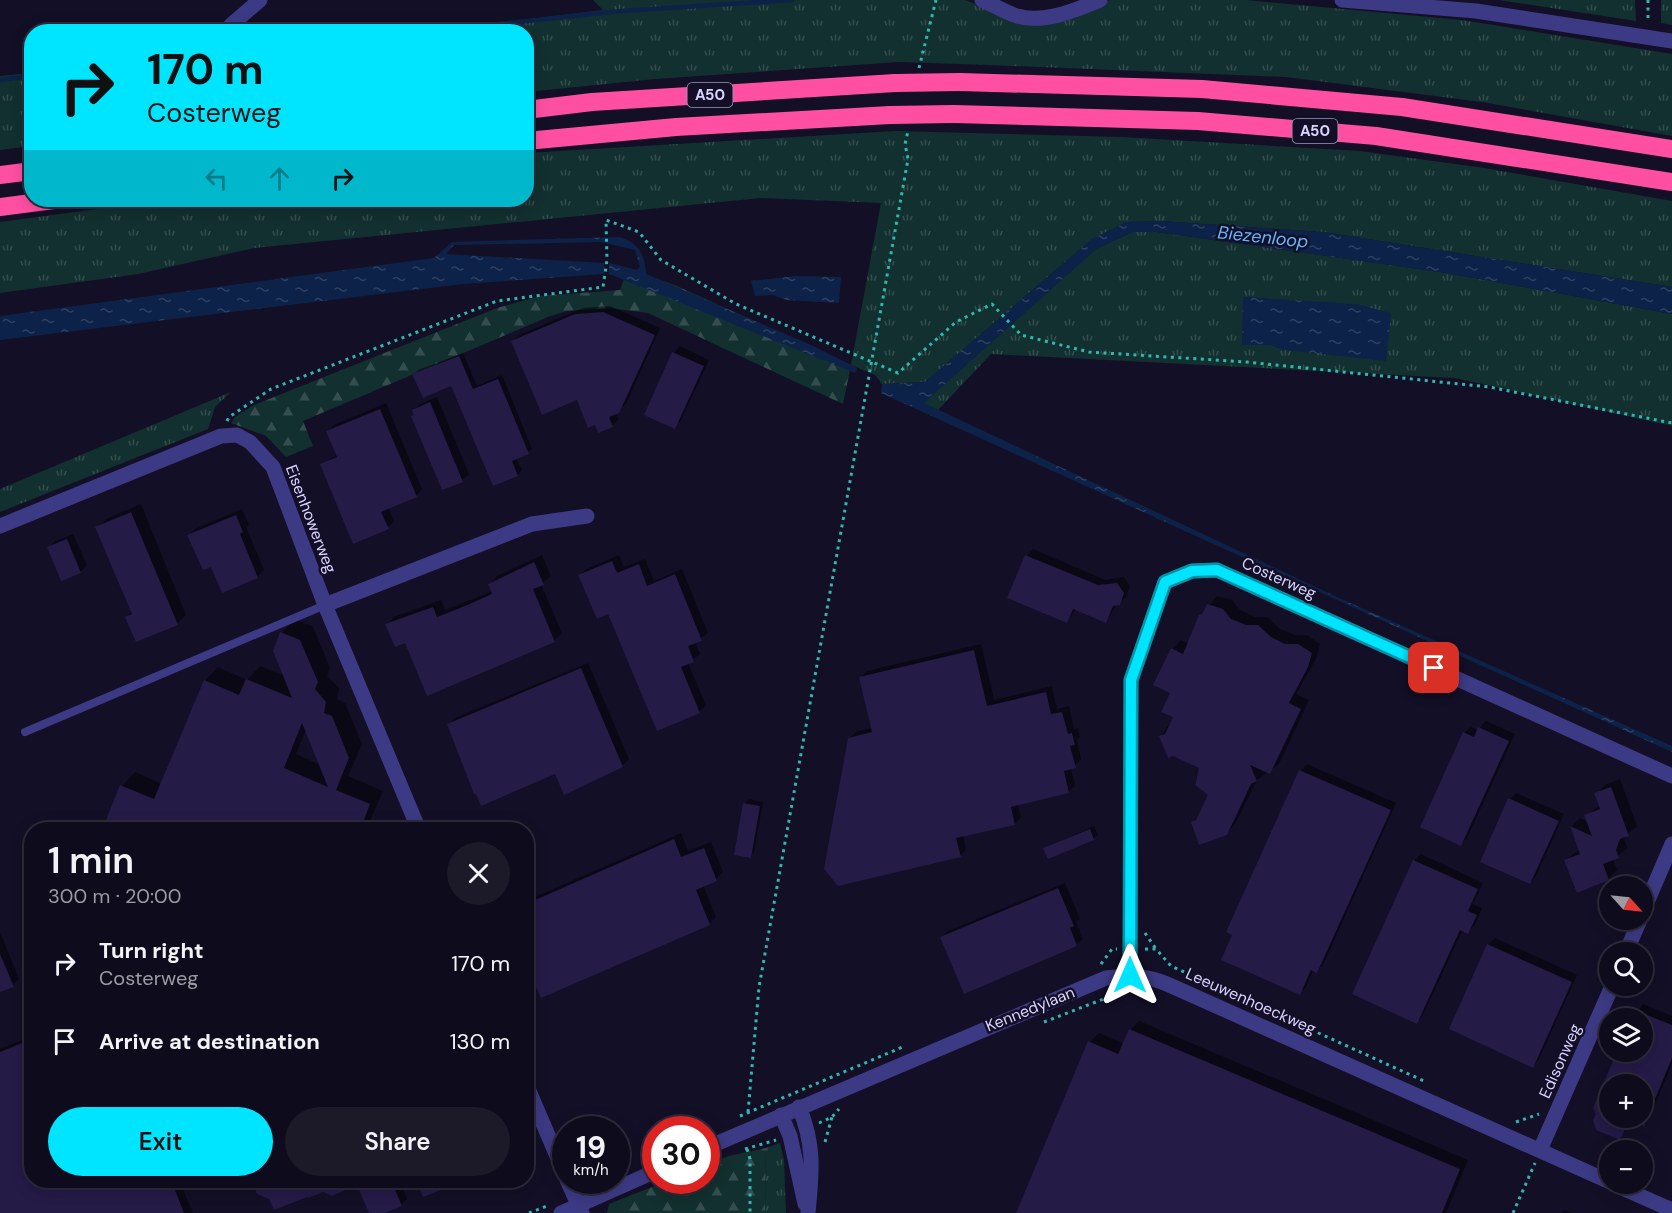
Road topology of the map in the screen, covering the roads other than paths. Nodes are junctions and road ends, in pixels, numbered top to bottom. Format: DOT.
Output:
graph roads {
  1 [pos="260,0"];
  2 [pos="982,0"];
  3 [pos="1100,0"];
  4 [pos="1342,0"];
  5 [pos="232,24"];
  6 [pos="1672,41"];
  7 [pos="534,109"];
  8 [pos="534,140"];
  9 [pos="1672,149"];
  10 [pos="24,172"];
  11 [pos="0,176"];
  12 [pos="1672,182"];
  13 [pos="24,204"];
  14 [pos="0,207"];
  15 [pos="587,516"];
  16 [pos="0,526"];
  17 [pos="324,605"];
  18 [pos="26,732"];
  19 [pos="1672,776"];
  20 [pos="416,822"];
  21 [pos="1672,844"];
  22 [pos="1653,888"];
  23 [pos="1130,975"];
  24 [pos="1608,996"];
  25 [pos="534,1103"];
  26 [pos="799,1107"];
  27 [pos="781,1114"];
  28 [pos="720,1142"];
  29 [pos="552,1146"];
  30 [pos="1540,1150"];
  31 [pos="1599,1177"];
  32 [pos="642,1178"];
  33 [pos="573,1194"];
  34 [pos="1636,1194"];
  35 [pos="580,1210"];
  36 [pos="1672,1210"];
  37 [pos="561,1213"];
  38 [pos="807,1213"];
  1 -- 5 [label="street"];
  2 -- 3 [label="street"];
  4 -- 6 [label="street"];
  7 -- 9 [label="highway, A50, bridge"];
  8 -- 12 [label="highway, A50, bridge"];
  10 -- 11 [label="highway"];
  13 -- 14 [label="highway"];
  15 -- 17 [label="street"];
  16 -- 17 [label="street, Eisenhowerweg"];
  17 -- 18 [label="lane"];
  17 -- 20 [label="street, Eisenhowerweg"];
  19 -- 23 [label="street, Costerweg"];
  21 -- 22 [label="street"];
  23 -- 26 [label="street, Leeuwenhoeckweg"];
  23 -- 30 [label="street, Leeuwenhoeckweg"];
  24 -- 30 [label="street, Edisonweg"];
  25 -- 29 [label="street"];
  26 -- 27 [label="street, Leeuwenhoeckweg"];
  26 -- 38 [label="street"];
  27 -- 28 [label="street, Leeuwenhoeckweg"];
  27 -- 38 [label="street"];
  30 -- 31 [label="street, Leeuwenhoeckweg"];
  32 -- 35 [label="street"];
  33 -- 35 [label="street"];
  34 -- 36 [label="street, Leeuwenhoeckweg"];
  35 -- 37 [label="street"];
}
